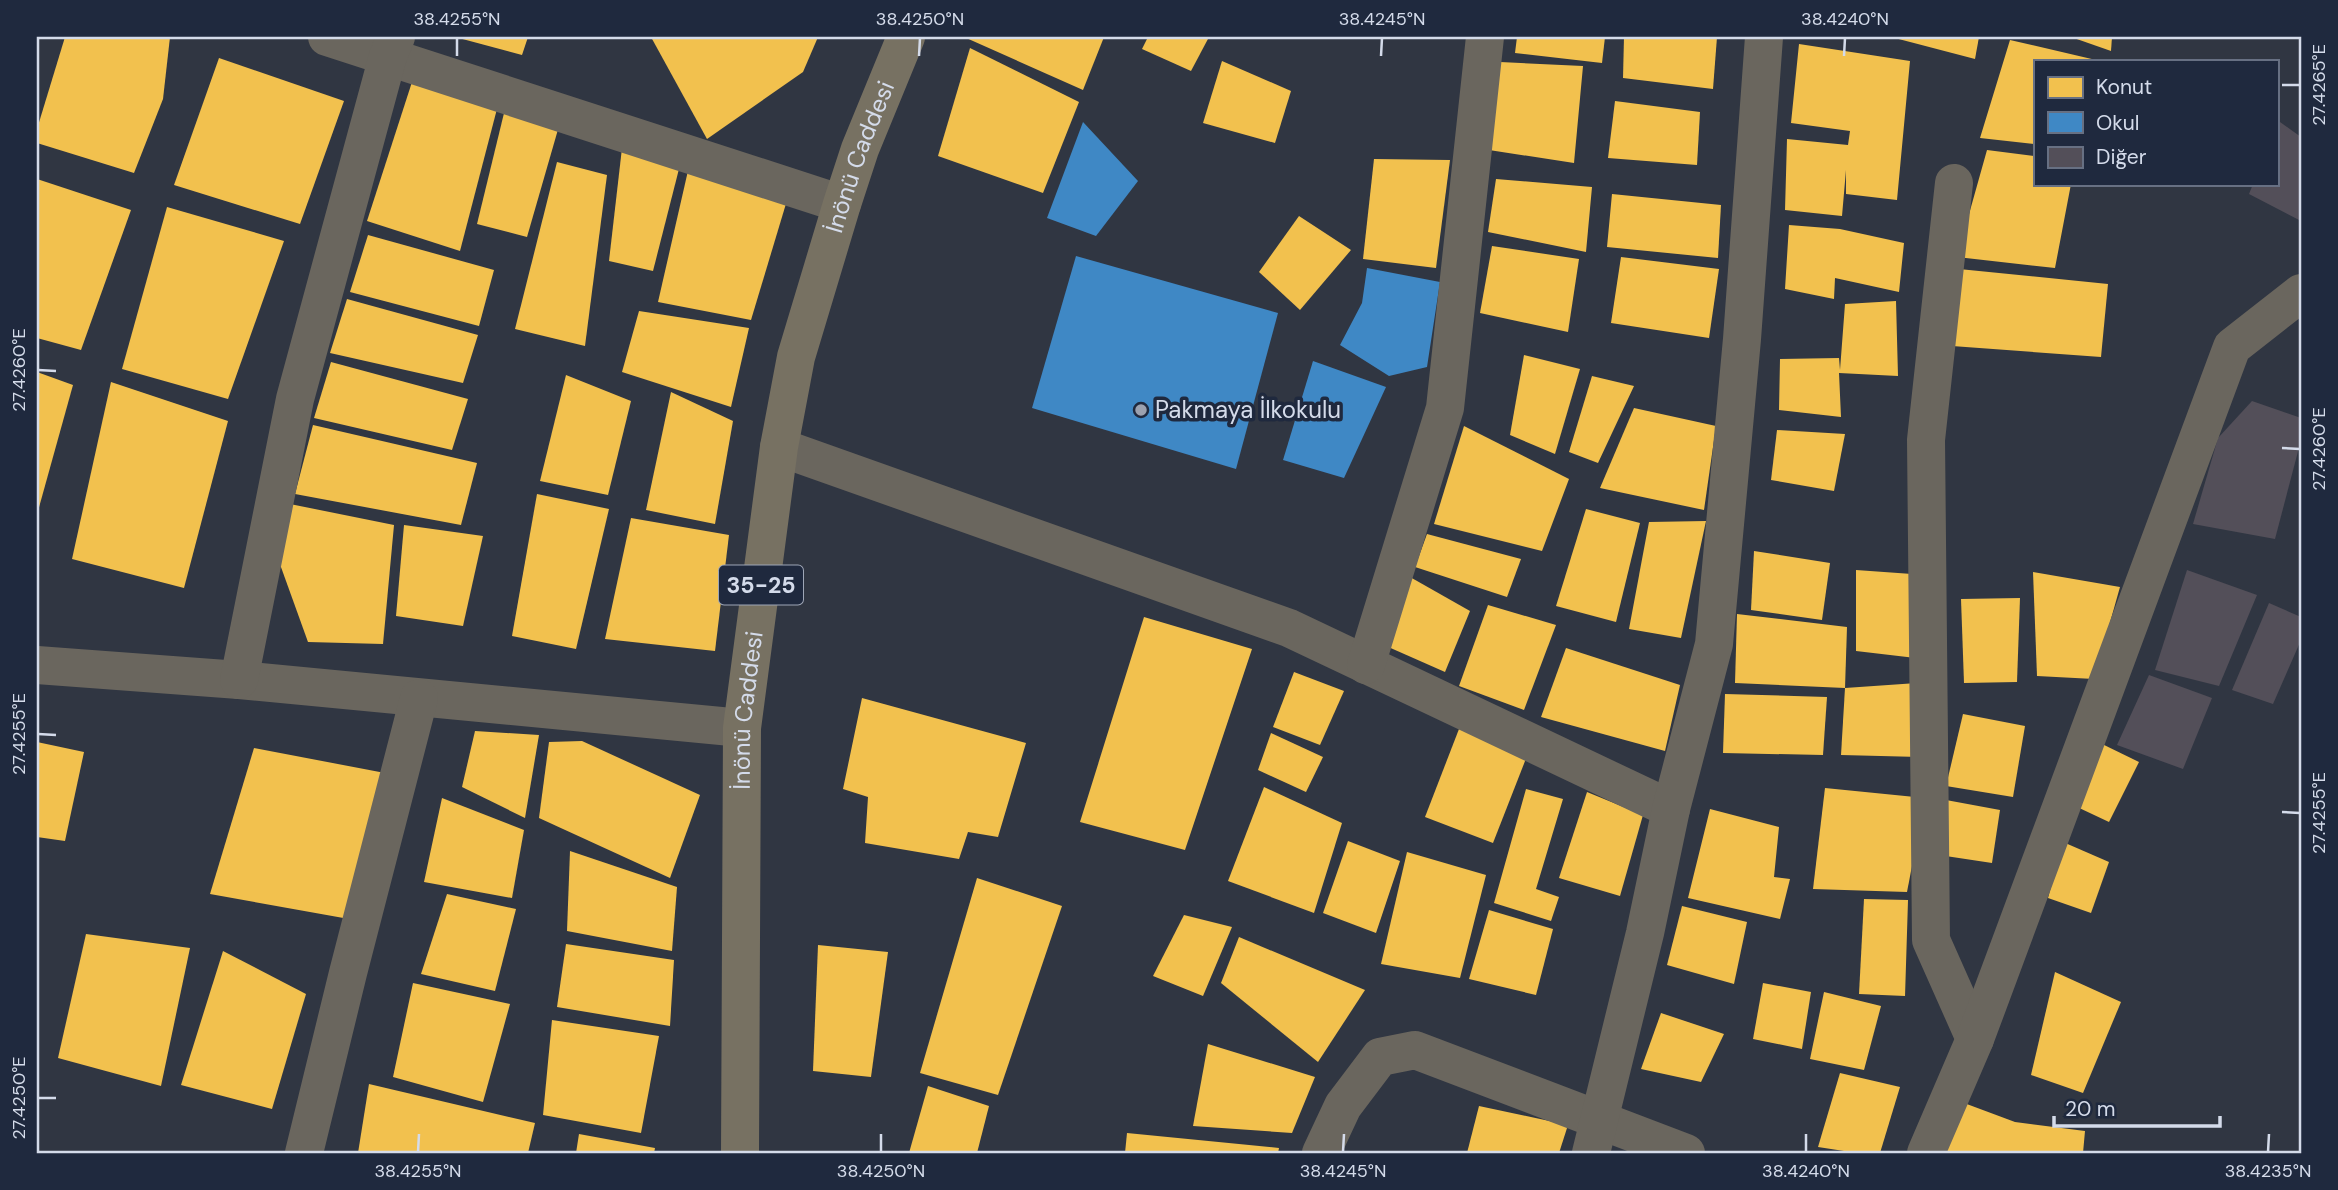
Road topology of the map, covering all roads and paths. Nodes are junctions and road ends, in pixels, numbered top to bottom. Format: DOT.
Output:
graph roads {
  1 [pos="327,37"];
  2 [pos="906,37"];
  3 [pos="1485,37"];
  4 [pos="1764,37"];
  5 [pos="392,47"];
  6 [pos="1954,183"];
  7 [pos="842,204"];
  8 [pos="2301,293"];
  9 [pos="779,447"];
  10 [pos="1366,664"];
  11 [pos="37,665"];
  12 [pos="239,681"];
  13 [pos="419,698"];
  14 [pos="742,728"];
  15 [pos="1671,809"];
  16 [pos="1975,1039"];
  17 [pos="1595,1136"];
  18 [pos="304,1153"];
  19 [pos="740,1153"];
  20 [pos="1321,1153"];
  21 [pos="1686,1153"];
  22 [pos="1926,1153"];
  1 -- 5 [label="street"];
  2 -- 7 [label="main road, İnönü Caddesi / 35-25"];
  3 -- 10 [label="street"];
  4 -- 15 [label="street"];
  5 -- 7 [label="street"];
  5 -- 12 [label="street"];
  6 -- 16 [label="street"];
  7 -- 9 [label="main road, İnönü Caddesi / 35-25"];
  8 -- 16 [label="street"];
  9 -- 10 [label="street"];
  9 -- 14 [label="main road, İnönü Caddesi / 35-25"];
  10 -- 15 [label="street"];
  11 -- 12 [label="street"];
  12 -- 13 [label="street"];
  13 -- 14 [label="street"];
  13 -- 18 [label="street"];
  14 -- 19 [label="main road, İnönü Caddesi / 35-25"];
  15 -- 17 [label="street"];
  16 -- 22 [label="street"];
  17 -- 20 [label="street"];
  17 -- 21 [label="street"];
}
